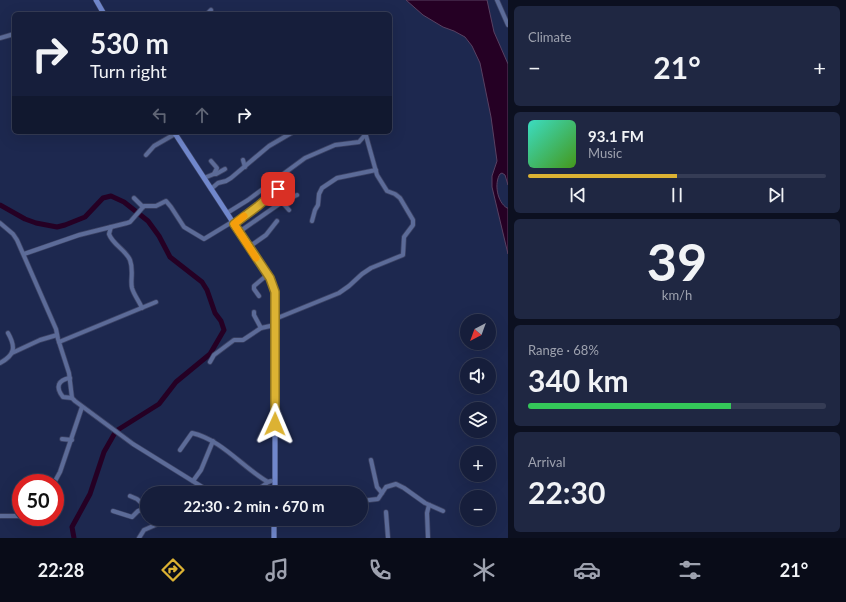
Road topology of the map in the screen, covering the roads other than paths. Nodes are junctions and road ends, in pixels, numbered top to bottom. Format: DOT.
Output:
graph roads {
  1 [pos="96,0"];
  2 [pos="497,0"];
  3 [pos="103,12"];
  4 [pos="508,24"];
  5 [pos="12,35"];
  6 [pos="0,38"];
  7 [pos="172,134"];
  8 [pos="175,134"];
  9 [pos="290,134"];
  10 [pos="365,134"];
  11 [pos="146,155"];
  12 [pos="243,160"];
  13 [pos="212,161"];
  14 [pos="244,167"];
  15 [pos="225,169"];
  16 [pos="376,170"];
  17 [pos="214,174"];
  18 [pos="204,178"];
  19 [pos="211,188"];
  20 [pos="297,194"];
  21 [pos="134,198"];
  22 [pos="282,202"];
  23 [pos="141,209"];
  24 [pos="289,210"];
  25 [pos="227,213"];
  26 [pos="276,221"];
  27 [pos="312,221"];
  28 [pos="233,223"];
  29 [pos="0,224"];
  30 [pos="111,227"];
  31 [pos="239,232"];
  32 [pos="249,247"];
  33 [pos="24,254"];
  34 [pos="268,276"];
  35 [pos="259,296"];
  36 [pos="156,302"];
  37 [pos="142,308"];
  38 [pos="254,312"];
  39 [pos="275,322"];
  40 [pos="261,328"];
  41 [pos="8,333"];
  42 [pos="57,335"];
  43 [pos="58,342"];
  44 [pos="12,353"];
  45 [pos="210,362"];
  46 [pos="0,363"];
  47 [pos="70,378"];
  48 [pos="72,398"];
  49 [pos="82,407"];
  50 [pos="62,440"];
  51 [pos="72,440"];
  52 [pos="213,441"];
  53 [pos="180,450"];
  54 [pos="371,460"];
  55 [pos="59,474"];
  56 [pos="193,481"];
  57 [pos="275,481"];
  58 [pos="268,482"];
  59 [pos="201,486"];
  60 [pos="263,486"];
  61 [pos="275,486"];
  62 [pos="382,493"];
  63 [pos="130,496"];
  64 [pos="368,500"];
  65 [pos="140,502"];
  66 [pos="429,505"];
  67 [pos="140,510"];
  68 [pos="113,511"];
  69 [pos="443,511"];
  70 [pos="386,512"];
  71 [pos="0,516"];
  72 [pos="12,516"];
  73 [pos="152,526"];
  74 [pos="274,526"];
  75 [pos="139,538"];
  76 [pos="274,538"];
  77 [pos="388,538"];
  78 [pos="428,538"];
  1 -- 3 [label="main road"];
  2 -- 4 [label="street"];
  5 -- 6 [label="street"];
  7 -- 11 [label="street"];
  8 -- 18 [label="main road"];
  9 -- 14 [label="street"];
  10 -- 16 [label="street"];
  10 -- 25 [label="street"];
  12 -- 14 [label="street"];
  13 -- 17 [label="street"];
  14 -- 19 [label="street"];
  15 -- 17 [label="street"];
  16 -- 27 [label="street"];
  16 -- 39 [label="street"];
  17 -- 18 [label="street"];
  18 -- 19 [label="main road"];
  19 -- 25 [label="main road"];
  20 -- 22 [label="street"];
  21 -- 23 [label="street"];
  22 -- 24 [label="street"];
  22 -- 28 [label="street"];
  22 -- 31 [label="street"];
  23 -- 28 [label="street"];
  23 -- 30 [label="street"];
  25 -- 28 [label="main road"];
  26 -- 32 [label="street"];
  28 -- 31 [label="main road"];
  29 -- 33 [label="street"];
  30 -- 33 [label="street"];
  30 -- 37 [label="street"];
  31 -- 32 [label="main road"];
  32 -- 34 [label="main road"];
  33 -- 42 [label="street"];
  34 -- 35 [label="street"];
  34 -- 39 [label="main road"];
  36 -- 37 [label="street"];
  37 -- 43 [label="street"];
  38 -- 40 [label="street"];
  39 -- 40 [label="street"];
  39 -- 57 [label="main road"];
  40 -- 45 [label="street"];
  41 -- 44 [label="street"];
  42 -- 43 [label="street"];
  42 -- 44 [label="street"];
  43 -- 47 [label="street"];
  44 -- 46 [label="street"];
  47 -- 48 [label="street"];
  47 -- 48 [label="street"];
  48 -- 49 [label="street"];
  49 -- 51 [label="street"];
  49 -- 56 [label="street"];
  50 -- 51 [label="street"];
  51 -- 55 [label="street"];
  52 -- 53 [label="street"];
  52 -- 56 [label="street"];
  52 -- 58 [label="street"];
  54 -- 62 [label="street"];
  56 -- 59 [label="street"];
  57 -- 58 [label="street"];
  57 -- 61 [label="main road"];
  58 -- 60 [label="street"];
  62 -- 64 [label="street"];
  62 -- 66 [label="street"];
  63 -- 65 [label="street"];
  66 -- 69 [label="street"];
  66 -- 78 [label="street"];
  67 -- 68 [label="street"];
  70 -- 77 [label="street"];
  71 -- 72 [label="street"];
  73 -- 75 [label="street"];
  74 -- 76 [label="main road"];
}
